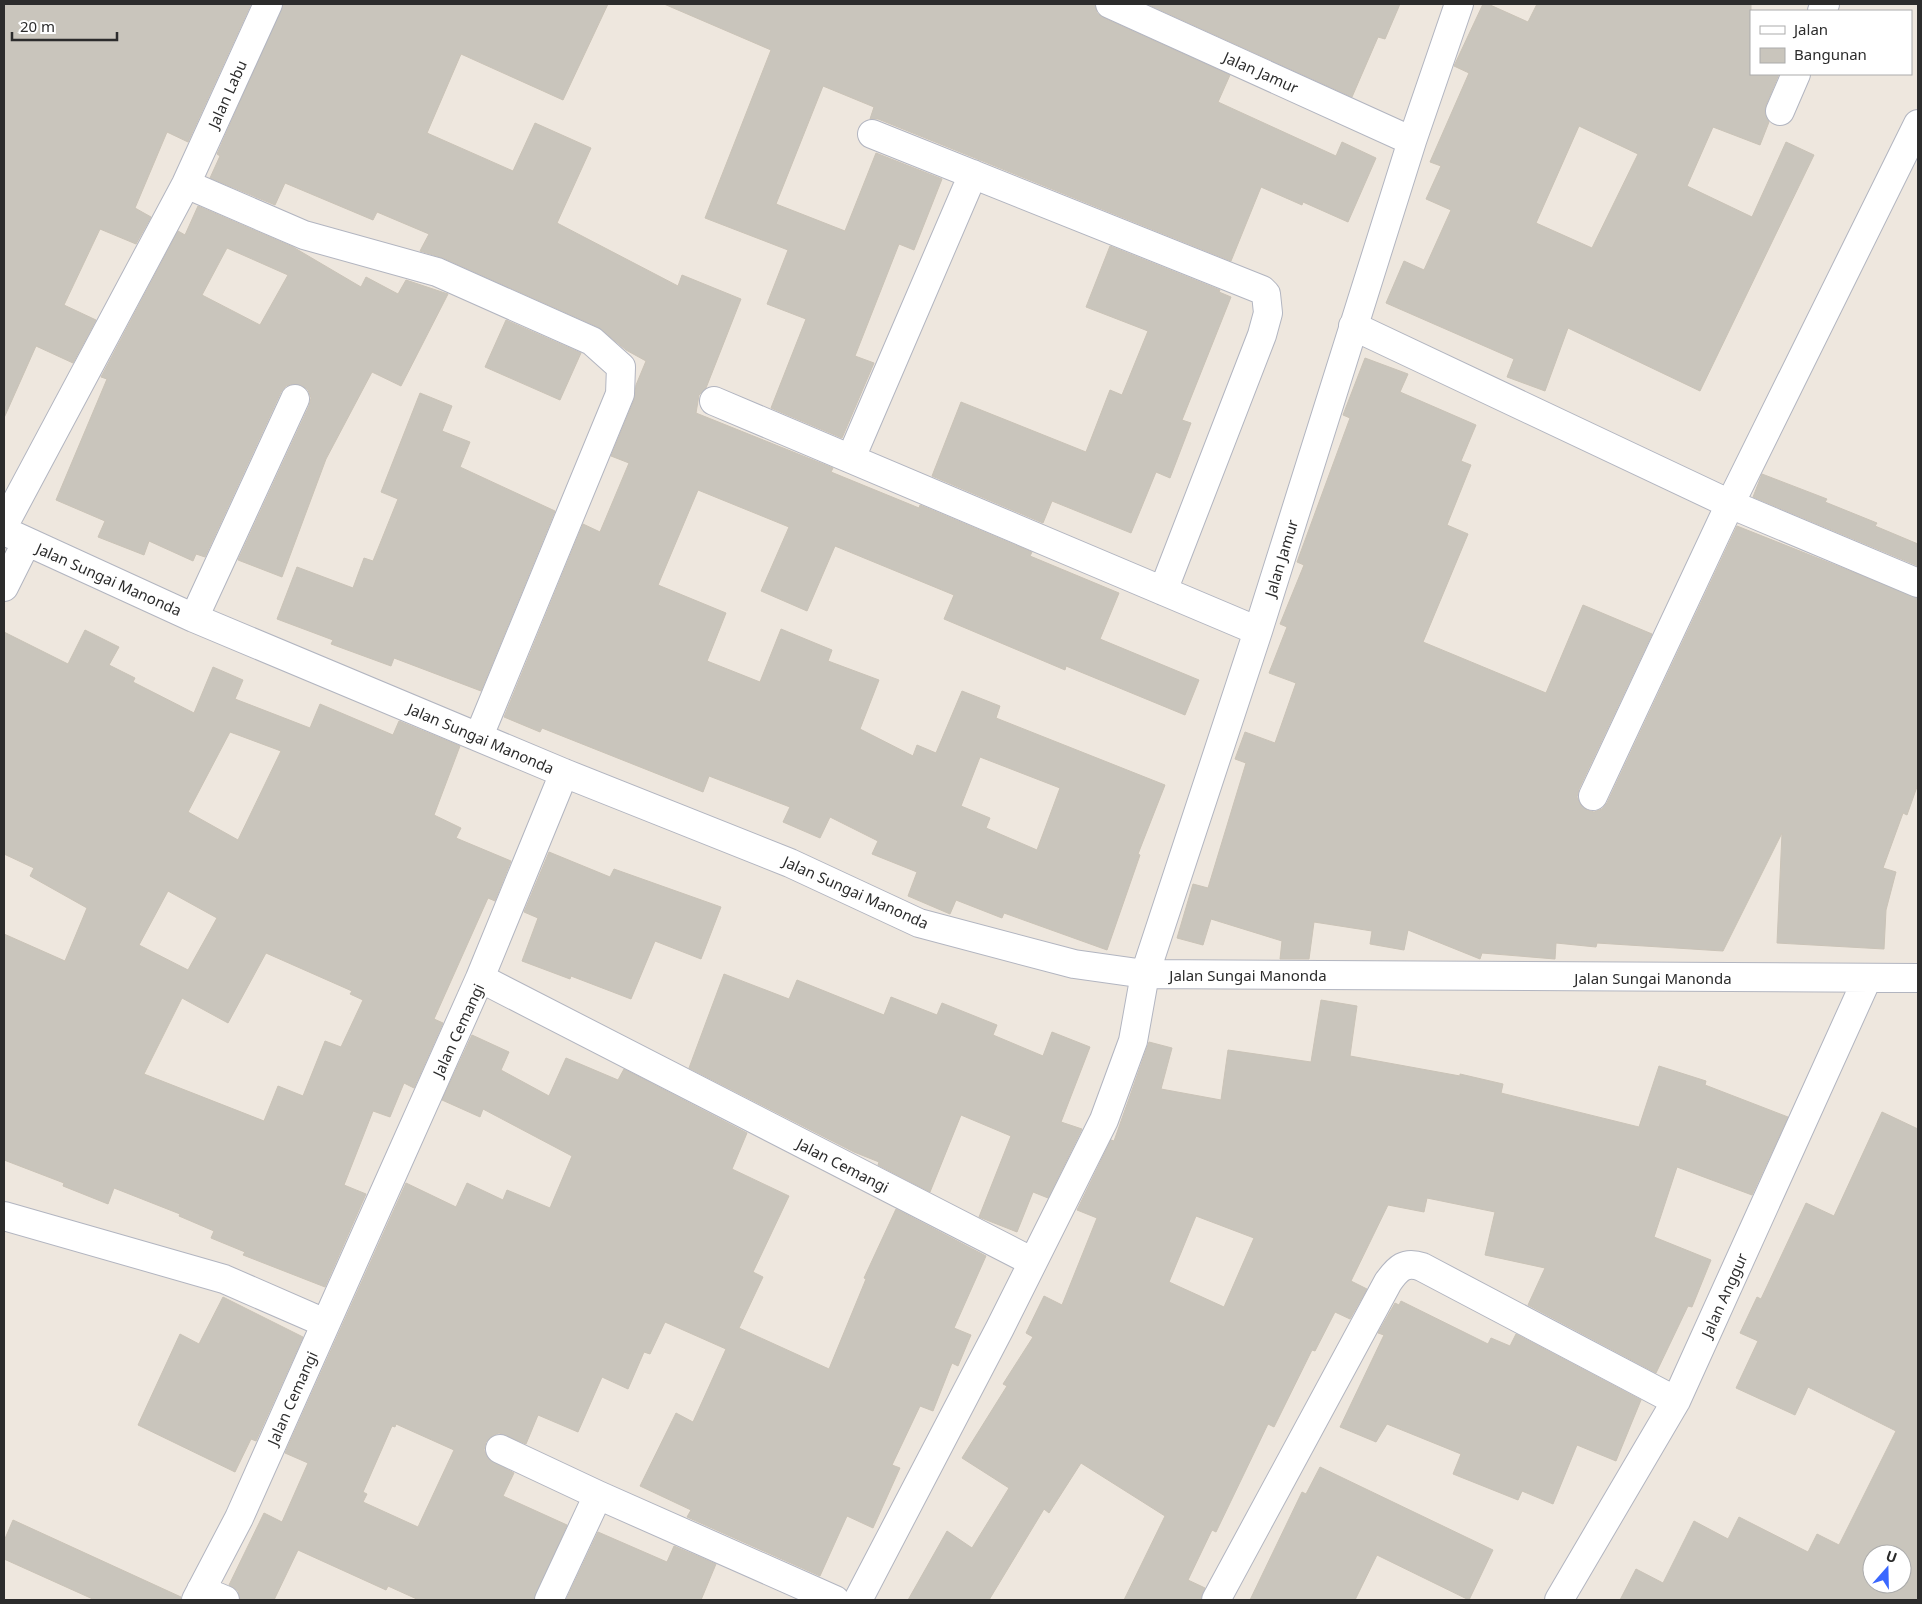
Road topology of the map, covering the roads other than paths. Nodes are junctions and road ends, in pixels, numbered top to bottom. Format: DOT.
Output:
graph roads {
  1 [pos="268,4"];
  2 [pos="1110,4"];
  3 [pos="1459,4"];
  4 [pos="1796,75"];
  5 [pos="1780,111"];
  6 [pos="1918,124"];
  7 [pos="872,134"];
  8 [pos="1412,141"];
  9 [pos="972,174"];
  10 [pos="186,184"];
  11 [pos="1353,326"];
  12 [pos="296,399"];
  13 [pos="714,401"];
  14 [pos="851,458"];
  15 [pos="1730,504"];
  16 [pos="4,525"];
  17 [pos="15,537"];
  18 [pos="1918,583"];
  19 [pos="4,587"];
  20 [pos="1163,591"];
  21 [pos="194,618"];
  22 [pos="1258,631"];
  23 [pos="478,736"];
  24 [pos="564,773"];
  25 [pos="1593,796"];
  26 [pos="1146,974"];
  27 [pos="480,978"];
  28 [pos="1918,978"];
  29 [pos="1867,980"];
  30 [pos="4,1216"];
  31 [pos="1033,1262"];
  32 [pos="325,1323"];
  33 [pos="1676,1401"];
  34 [pos="500,1449"];
  35 [pos="598,1495"];
  36 [pos="207,1597"];
  37 [pos="549,1600"];
  38 [pos="836,1600"];
  39 [pos="858,1600"];
  40 [pos="1216,1600"];
  41 [pos="1559,1600"];
  1 -- 10 [label="street, Jalan Labu"];
  2 -- 8 [label="street, Jalan Jamur"];
  3 -- 8 [label="street, Jalan Jamur"];
  4 -- 5 [label="street"];
  6 -- 15 [label="street"];
  7 -- 9 [label="street"];
  8 -- 11 [label="street, Jalan Jamur"];
  9 -- 14 [label="street"];
  9 -- 20 [label="street"];
  10 -- 16 [label="street, Jalan Labu"];
  10 -- 23 [label="street"];
  11 -- 15 [label="street"];
  11 -- 22 [label="street, Jalan Jamur"];
  12 -- 21 [label="street"];
  13 -- 14 [label="street"];
  14 -- 20 [label="street"];
  15 -- 18 [label="street"];
  15 -- 25 [label="street"];
  17 -- 19 [label="street"];
  17 -- 21 [label="street, Jalan Sungai Manonda"];
  20 -- 22 [label="street"];
  21 -- 23 [label="street, Jalan Sungai Manonda"];
  22 -- 26 [label="street, Jalan Jamur"];
  23 -- 24 [label="street, Jalan Sungai Manonda"];
  24 -- 26 [label="street, Jalan Sungai Manonda"];
  24 -- 27 [label="street"];
  26 -- 29 [label="street, Jalan Sungai Manonda"];
  26 -- 31 [label="street"];
  27 -- 31 [label="street, Jalan Cemangi"];
  27 -- 32 [label="street, Jalan Cemangi"];
  28 -- 29 [label="street, Jalan Sungai Manonda"];
  29 -- 33 [label="street, Jalan Anggur"];
  30 -- 32 [label="street"];
  31 -- 39 [label="street"];
  32 -- 36 [label="street, Jalan Cemangi"];
  33 -- 40 [label="street"];
  33 -- 41 [label="street, Jalan Anggur"];
  34 -- 35 [label="street"];
  35 -- 37 [label="street"];
  35 -- 38 [label="street"];
}
